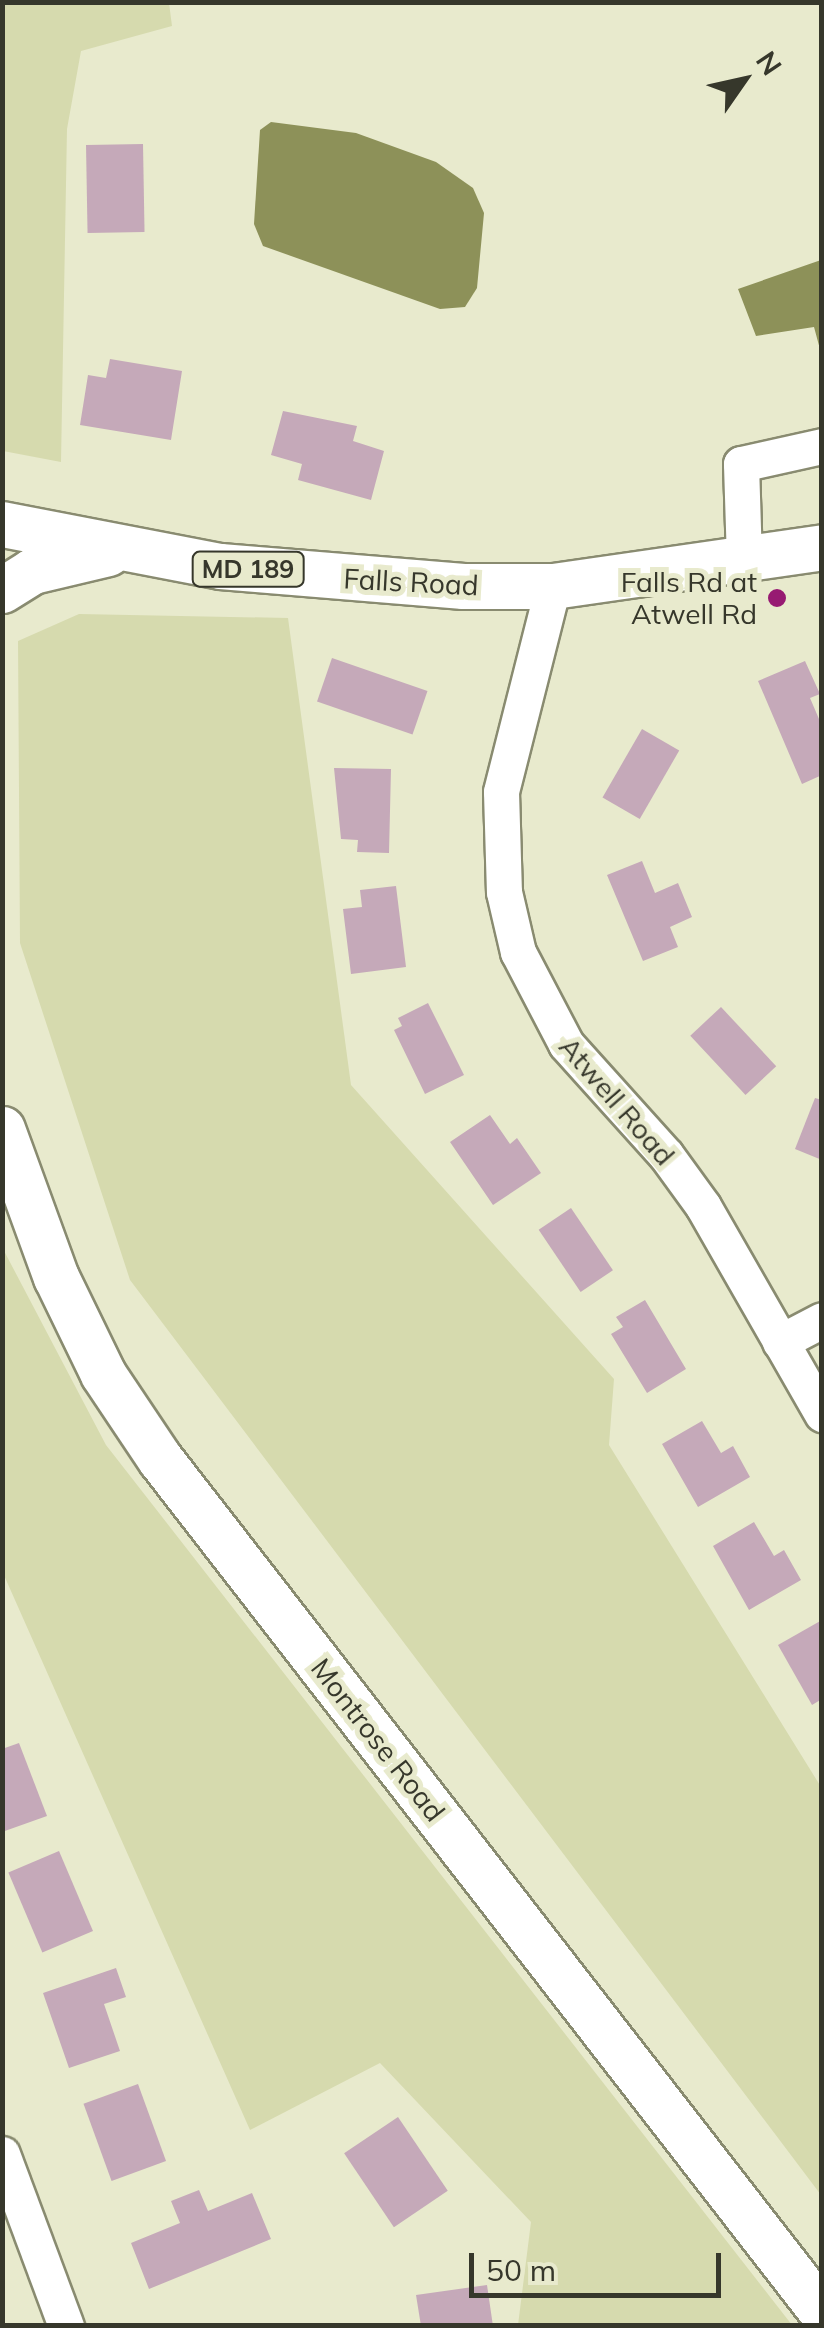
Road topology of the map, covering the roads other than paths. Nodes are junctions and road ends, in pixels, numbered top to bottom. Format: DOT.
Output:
graph roads {
  1 [pos="822,446"];
  2 [pos="2,524"];
  3 [pos="822,548"];
  4 [pos="121,550"];
  5 [pos="744,560"];
  6 [pos="553,586"];
  7 [pos="2,590"];
  8 [pos="2,1129"];
  9 [pos="822,1320"];
  10 [pos="780,1342"];
  11 [pos="822,1414"];
  12 [pos="2,2154"];
  13 [pos="822,2312"];
  14 [pos="66,2326"];
  1 -- 5 [label="street"];
  2 -- 4 [label="main road, Falls Road / MD 189"];
  3 -- 5 [label="main road, Falls Road / MD 189"];
  4 -- 6 [label="main road, Falls Road / MD 189"];
  4 -- 7 [label="main road"];
  5 -- 6 [label="main road, Falls Road / MD 189"];
  6 -- 10 [label="street, Atwell Road"];
  8 -- 13 [label="main road, Montrose Road"];
  9 -- 10 [label="street"];
  10 -- 11 [label="street, Atwell Road"];
  12 -- 14 [label="street"];
}
